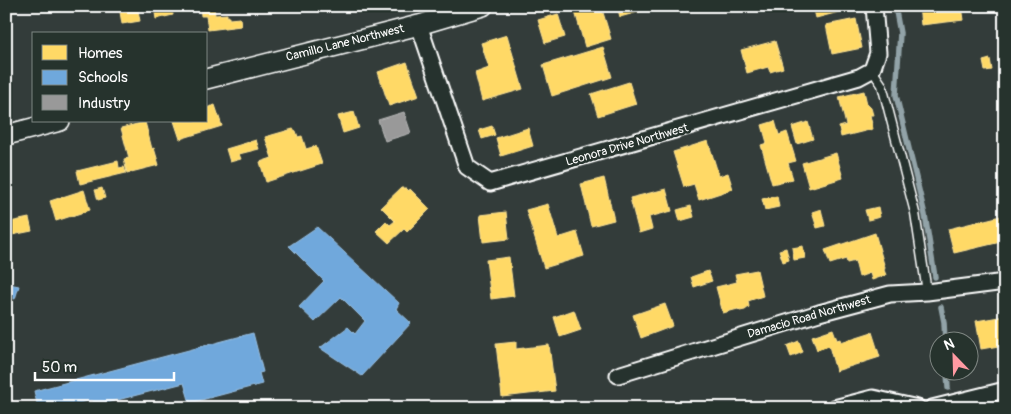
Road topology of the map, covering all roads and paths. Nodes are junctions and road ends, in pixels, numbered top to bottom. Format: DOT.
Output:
graph roads {
  1 [pos="483,6"];
  2 [pos="874,6"];
  3 [pos="419,25"];
  4 [pos="872,70"];
  5 [pos="208,78"];
  6 [pos="56,122"];
  7 [pos="6,135"];
  8 [pos="1005,282"];
  9 [pos="927,292"];
  10 [pos="618,375"];
  11 [pos="1005,390"];
  12 [pos="834,408"];
  13 [pos="918,408"];
  14 [pos="932,408"];
  1 -- 3 [label="street, Camillo Lane Northwest"];
  2 -- 4 [label="street"];
  3 -- 4 [label="street, Leonora Drive Northwest"];
  3 -- 5 [label="street, Camillo Lane Northwest"];
  4 -- 9 [label="lane"];
  6 -- 7 [label="street"];
  8 -- 9 [label="street, Damacio Road Northwest"];
  9 -- 10 [label="street, Damacio Road Northwest"];
  11 -- 14 [label="street"];
  12 -- 13 [label="street"];
}
